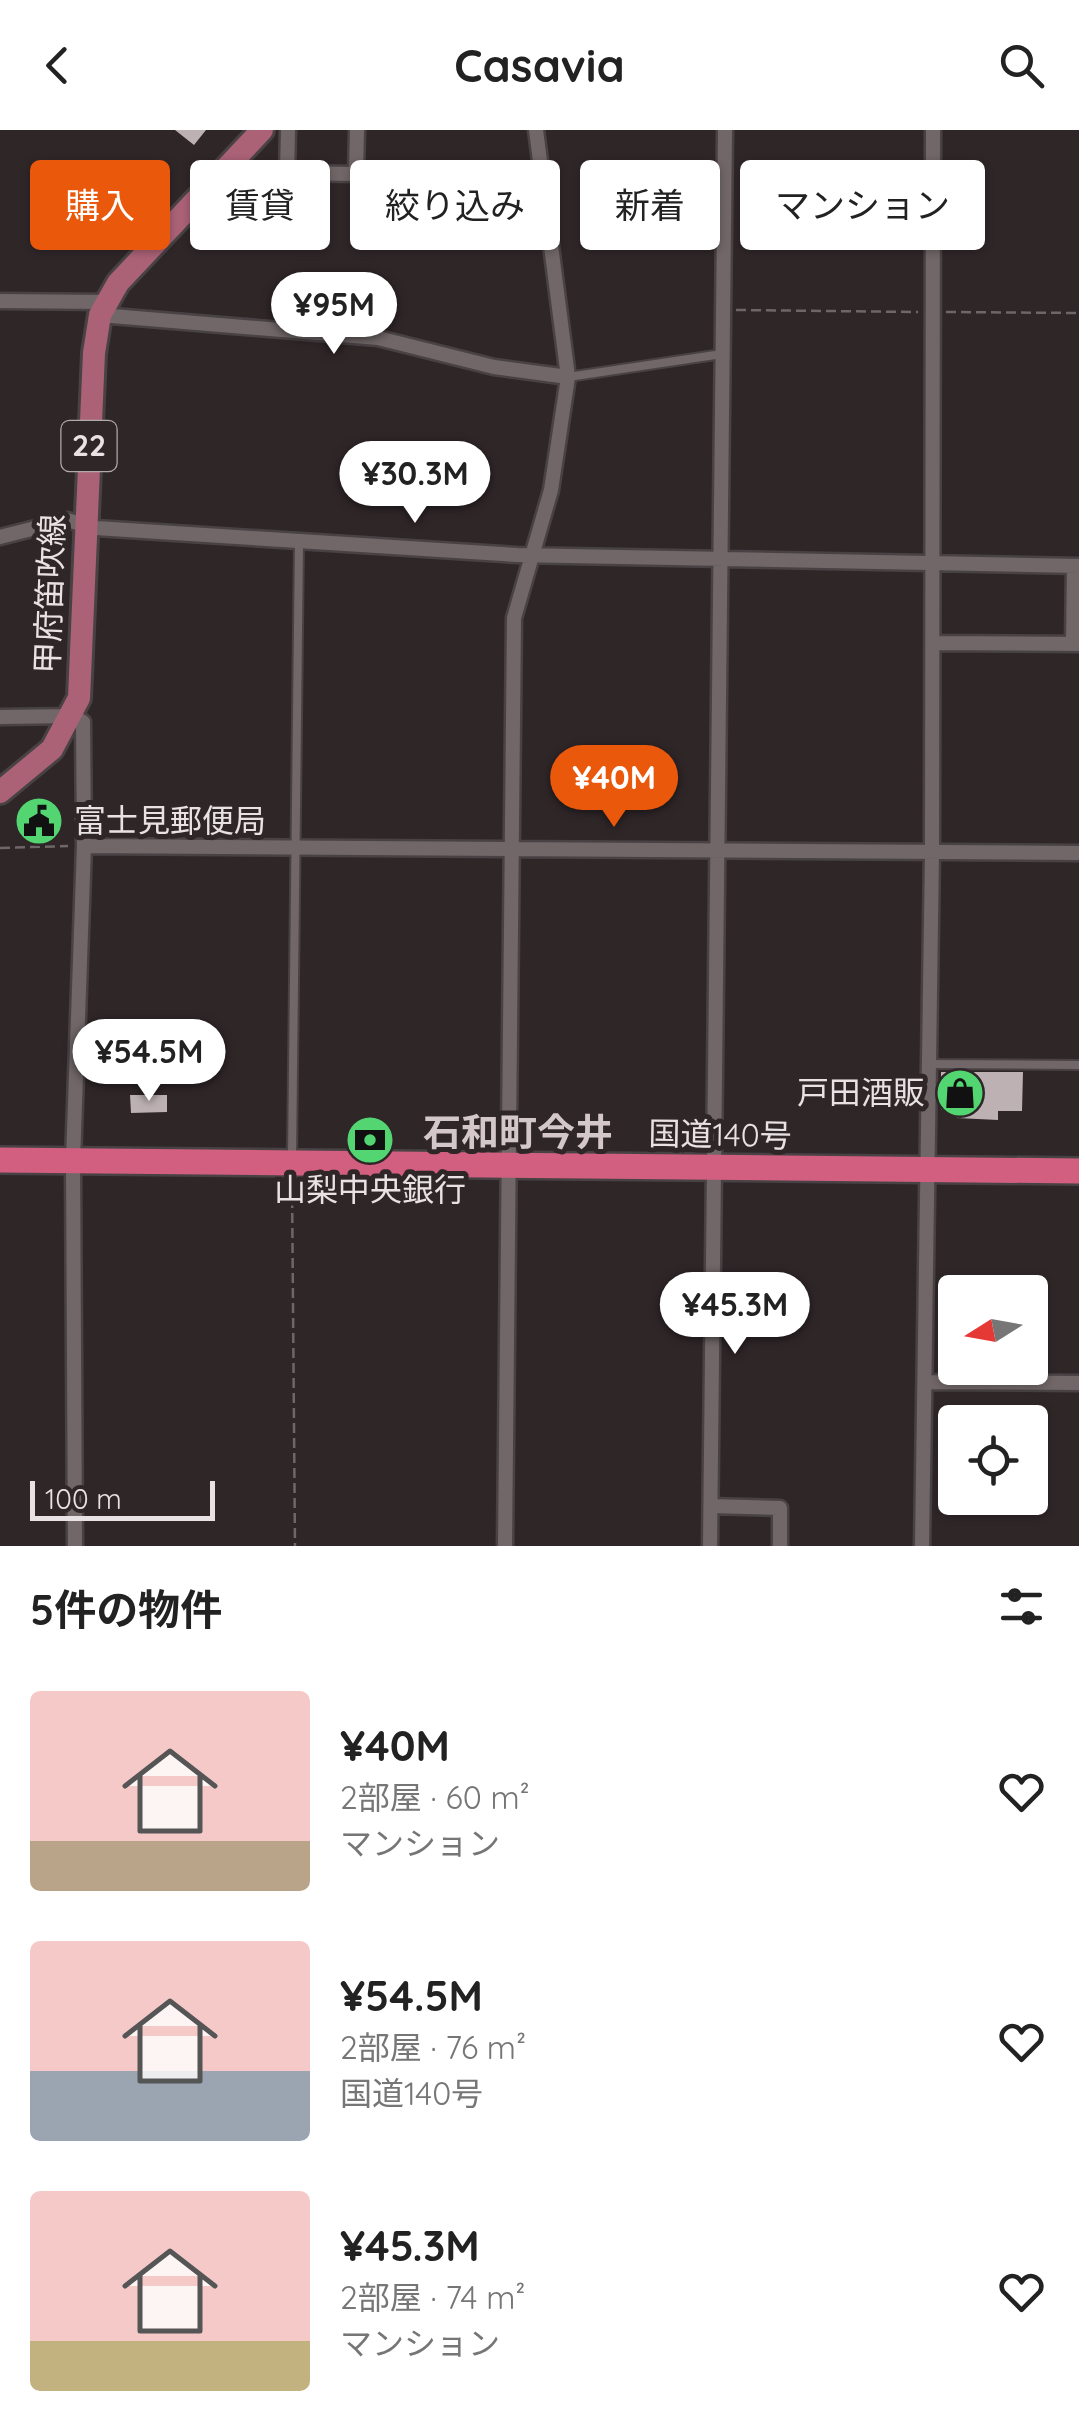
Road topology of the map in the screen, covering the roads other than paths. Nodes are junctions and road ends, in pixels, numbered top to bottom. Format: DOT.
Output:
graph roads {
  1 [pos="262,130"];
  2 [pos="288,130"];
  3 [pos="357,130"];
  4 [pos="536,130"];
  5 [pos="725,130"];
  6 [pos="933,130"];
  7 [pos="0,301"];
  8 [pos="103,309"];
  9 [pos="723,354"];
  10 [pos="568,378"];
  11 [pos="85,522"];
  12 [pos="0,537"];
  13 [pos="299,541"];
  14 [pos="533,553"];
  15 [pos="721,556"];
  16 [pos="931,562"];
  17 [pos="1076,566"];
  18 [pos="932,643"];
  19 [pos="1076,644"];
  20 [pos="72,716"];
  21 [pos="0,717"];
  22 [pos="0,792"];
  23 [pos="84,846"];
  24 [pos="297,846"];
  25 [pos="510,850"];
  26 [pos="718,851"];
  27 [pos="1079,852"];
  28 [pos="932,853"];
  29 [pos="928,1064"];
  30 [pos="1079,1065"];
  31 [pos="0,1160"];
  32 [pos="73,1161"];
  33 [pos="292,1164"];
  34 [pos="506,1165"];
  35 [pos="716,1167"];
  36 [pos="927,1169"];
  37 [pos="1079,1171"];
  38 [pos="925,1382"];
  39 [pos="1079,1382"];
  40 [pos="711,1506"];
  41 [pos="75,1546"];
  42 [pos="505,1546"];
  43 [pos="710,1546"];
  44 [pos="780,1546"];
  45 [pos="922,1546"];
  1 -- 8 [label="main road"];
  2 -- 3 [label="street"];
  4 -- 10 [label="street"];
  5 -- 9 [label="street"];
  6 -- 16 [label="street"];
  7 -- 8 [label="street"];
  8 -- 10 [label="street"];
  8 -- 11 [label="main road, 甲府笛吹線 / 22"];
  9 -- 10 [label="lane"];
  9 -- 15 [label="street"];
  10 -- 14 [label="street"];
  11 -- 12 [label="street"];
  11 -- 13 [label="street"];
  11 -- 20 [label="main road, 甲府笛吹線 / 22"];
  13 -- 14 [label="street"];
  13 -- 24 [label="lane"];
  14 -- 15 [label="street"];
  14 -- 25 [label="street"];
  15 -- 16 [label="street"];
  15 -- 26 [label="street"];
  16 -- 17 [label="street"];
  16 -- 18 [label="street"];
  17 -- 19 [label="street"];
  18 -- 19 [label="street"];
  18 -- 28 [label="street"];
  20 -- 21 [label="street"];
  20 -- 22 [label="main road, 甲府笛吹線 / 22"];
  20 -- 23 [label="street"];
  23 -- 24 [label="street"];
  23 -- 32 [label="street"];
  24 -- 25 [label="street"];
  24 -- 33 [label="lane"];
  25 -- 26 [label="street"];
  25 -- 34 [label="street"];
  26 -- 28 [label="street"];
  26 -- 35 [label="street"];
  27 -- 28 [label="street"];
  28 -- 29 [label="street"];
  29 -- 30 [label="lane"];
  29 -- 36 [label="street"];
  31 -- 32 [label="highway, 国道140号"];
  32 -- 33 [label="highway, 国道140号"];
  32 -- 41 [label="street"];
  33 -- 34 [label="highway, 国道140号"];
  34 -- 35 [label="highway, 国道140号"];
  34 -- 42 [label="street"];
  35 -- 36 [label="highway, 国道140号"];
  35 -- 40 [label="street"];
  36 -- 37 [label="highway, 国道140号"];
  36 -- 38 [label="street"];
  38 -- 39 [label="street"];
  38 -- 45 [label="street"];
  40 -- 43 [label="street"];
  40 -- 44 [label="street"];
}
